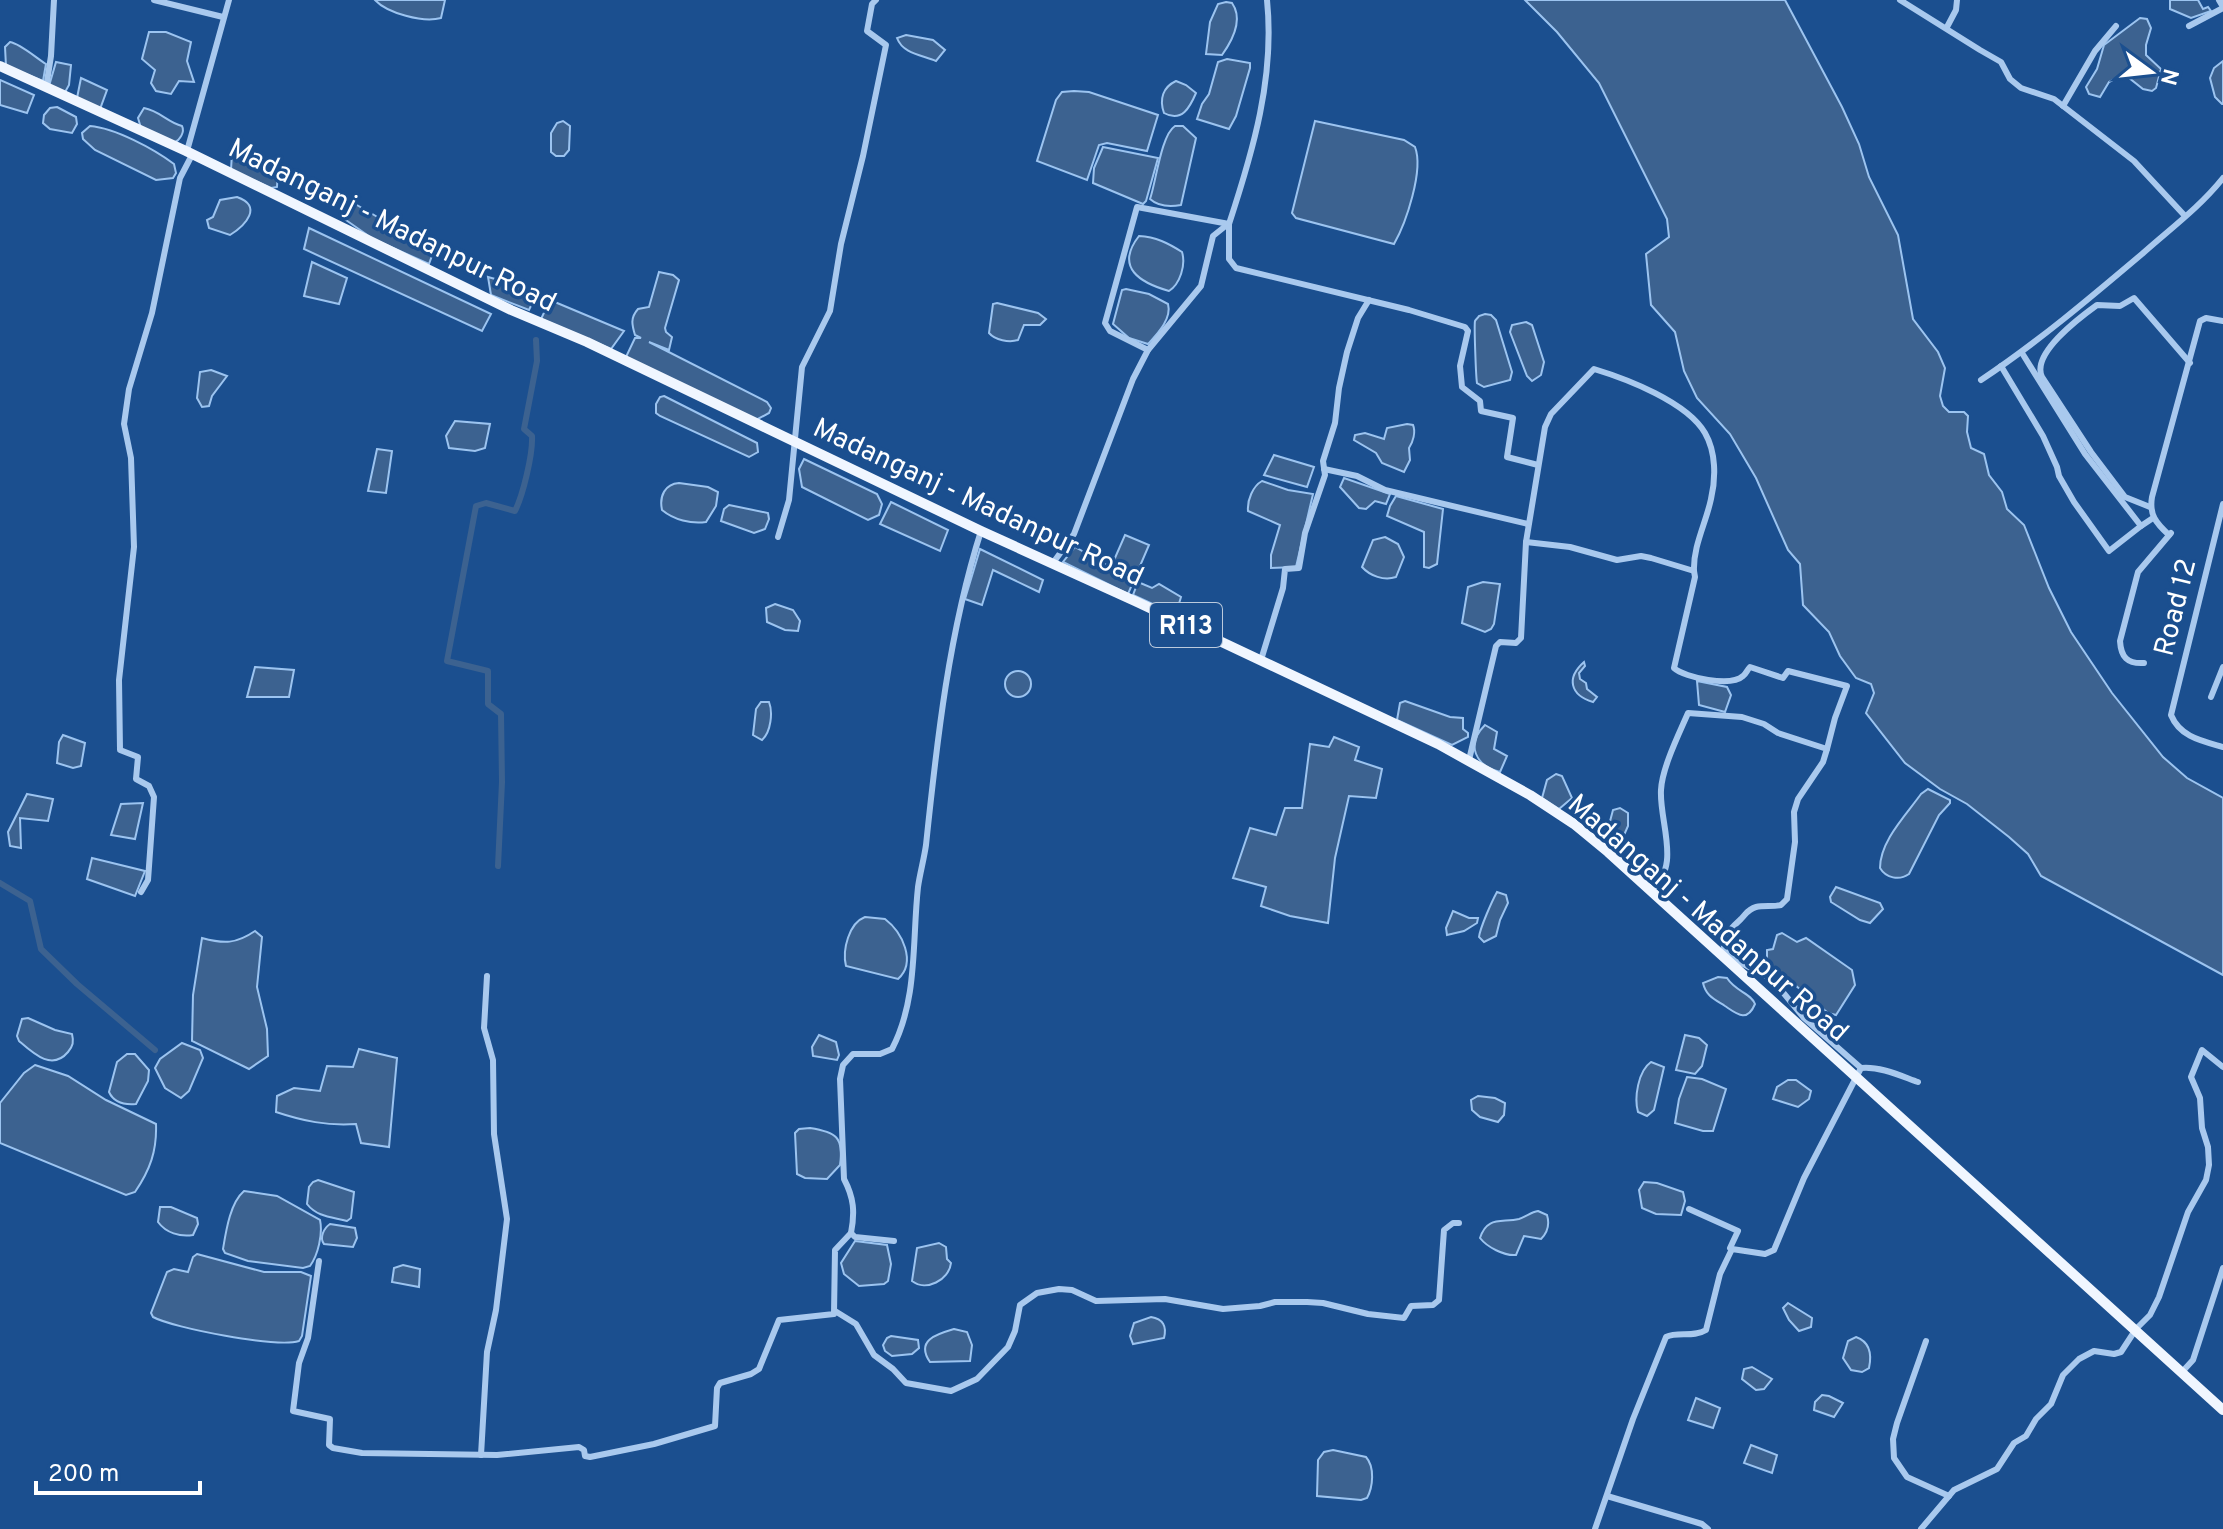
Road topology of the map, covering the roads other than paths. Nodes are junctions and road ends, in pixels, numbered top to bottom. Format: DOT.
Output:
graph roads {
  1 [pos="54,0"];
  2 [pos="154,0"];
  3 [pos="229,0"];
  4 [pos="876,0"];
  5 [pos="1267,0"];
  6 [pos="1900,0"];
  7 [pos="1957,0"];
  8 [pos="2222,4"];
  9 [pos="223,17"];
  10 [pos="2116,26"];
  11 [pos="2189,26"];
  12 [pos="1947,27"];
  13 [pos="0,66"];
  14 [pos="46,88"];
  15 [pos="2063,106"];
  16 [pos="189,153"];
  17 [pos="2223,178"];
  18 [pos="2185,216"];
  19 [pos="1229,224"];
  20 [pos="1369,300"];
  21 [pos="2223,321"];
  22 [pos="1148,350"];
  23 [pos="2022,353"];
  24 [pos="2190,363"];
  25 [pos="2001,366"];
  26 [pos="1981,380"];
  27 [pos="797,443"];
  28 [pos="1538,465"];
  29 [pos="1324,469"];
  30 [pos="2223,504"];
  31 [pos="2150,507"];
  32 [pos="2153,518"];
  33 [pos="1528,524"];
  34 [pos="2141,526"];
  35 [pos="981,531"];
  36 [pos="778,537"];
  37 [pos="1526,542"];
  38 [pos="1053,563"];
  39 [pos="1694,571"];
  40 [pos="1261,660"];
  41 [pos="2144,663"];
  42 [pos="2223,667"];
  43 [pos="2211,697"];
  44 [pos="2223,747"];
  45 [pos="1827,749"];
  46 [pos="1469,760"];
  47 [pos="1649,891"];
  48 [pos="141,892"];
  49 [pos="487,976"];
  50 [pos="2223,1067"];
  51 [pos="1858,1073"];
  52 [pos="1918,1082"];
  53 [pos="1689,1209"];
  54 [pos="1459,1223"];
  55 [pos="851,1233"];
  56 [pos="894,1241"];
  57 [pos="1729,1251"];
  58 [pos="319,1261"];
  59 [pos="2223,1268"];
  60 [pos="835,1311"];
  61 [pos="2136,1329"];
  62 [pos="1926,1341"];
  63 [pos="2182,1372"];
  64 [pos="2223,1410"];
  65 [pos="481,1455"];
  66 [pos="1607,1496"];
  67 [pos="1949,1496"];
  68 [pos="1595,1529"];
  69 [pos="1708,1529"];
  70 [pos="1921,1529"];
  1 -- 14 [label="street"];
  2 -- 9 [label="street"];
  3 -- 9 [label="street"];
  4 -- 27 [label="street"];
  5 -- 19 [label="street"];
  6 -- 12 [label="street"];
  7 -- 12 [label="street"];
  8 -- 11 [label="street"];
  9 -- 16 [label="street"];
  10 -- 15 [label="street"];
  12 -- 15 [label="street"];
  13 -- 14 [label="main road, Madanganj - Madanpur Road / R113"];
  14 -- 16 [label="main road, Madanganj - Madanpur Road / R113"];
  15 -- 18 [label="street"];
  16 -- 27 [label="main road, Madanganj - Madanpur Road / R113"];
  16 -- 48 [label="street"];
  17 -- 18 [label="street"];
  18 -- 23 [label="street"];
  19 -- 20 [label="street"];
  19 -- 22 [label="street"];
  19 -- 22 [label="street"];
  20 -- 28 [label="street"];
  20 -- 29 [label="street"];
  21 -- 24 [label="street"];
  22 -- 38 [label="street"];
  23 -- 25 [label="street"];
  23 -- 34 [label="street"];
  24 -- 31 [label="street"];
  24 -- 31 [label="street"];
  25 -- 26 [label="street"];
  25 -- 34 [label="street"];
  27 -- 35 [label="main road, Madanganj - Madanpur Road / R113"];
  27 -- 36 [label="street"];
  28 -- 33 [label="street"];
  28 -- 39 [label="street"];
  29 -- 33 [label="street"];
  29 -- 40 [label="street"];
  30 -- 44 [label="street, Road 12"];
  31 -- 32 [label="street"];
  32 -- 34 [label="street"];
  32 -- 41 [label="street"];
  33 -- 37 [label="street"];
  35 -- 38 [label="main road, Madanganj - Madanpur Road / R113"];
  35 -- 55 [label="street"];
  37 -- 39 [label="street"];
  37 -- 46 [label="street"];
  38 -- 40 [label="main road, Madanganj - Madanpur Road / R113"];
  39 -- 45 [label="street"];
  40 -- 46 [label="main road, Madanganj - Madanpur Road / R113"];
  42 -- 43 [label="street"];
  45 -- 47 [label="street"];
  45 -- 51 [label="street"];
  46 -- 47 [label="main road, Madanganj - Madanpur Road / R113"];
  47 -- 51 [label="main road, Madanganj - Madanpur Road / R113"];
  49 -- 65 [label="street"];
  50 -- 61 [label="street"];
  51 -- 52 [label="street"];
  51 -- 57 [label="street"];
  51 -- 61 [label="main road, Madanganj - Madanpur Road / R113"];
  53 -- 57 [label="street"];
  54 -- 60 [label="street"];
  55 -- 56 [label="street"];
  55 -- 60 [label="street"];
  57 -- 66 [label="street"];
  58 -- 65 [label="street"];
  59 -- 63 [label="street"];
  60 -- 65 [label="street"];
  61 -- 63 [label="main road, Madanganj - Madanpur Road / R113"];
  61 -- 67 [label="street"];
  62 -- 67 [label="street"];
  63 -- 64 [label="main road, Madanganj - Madanpur Road / R113"];
  66 -- 68 [label="street"];
  66 -- 69 [label="street"];
  67 -- 70 [label="street"];
}
